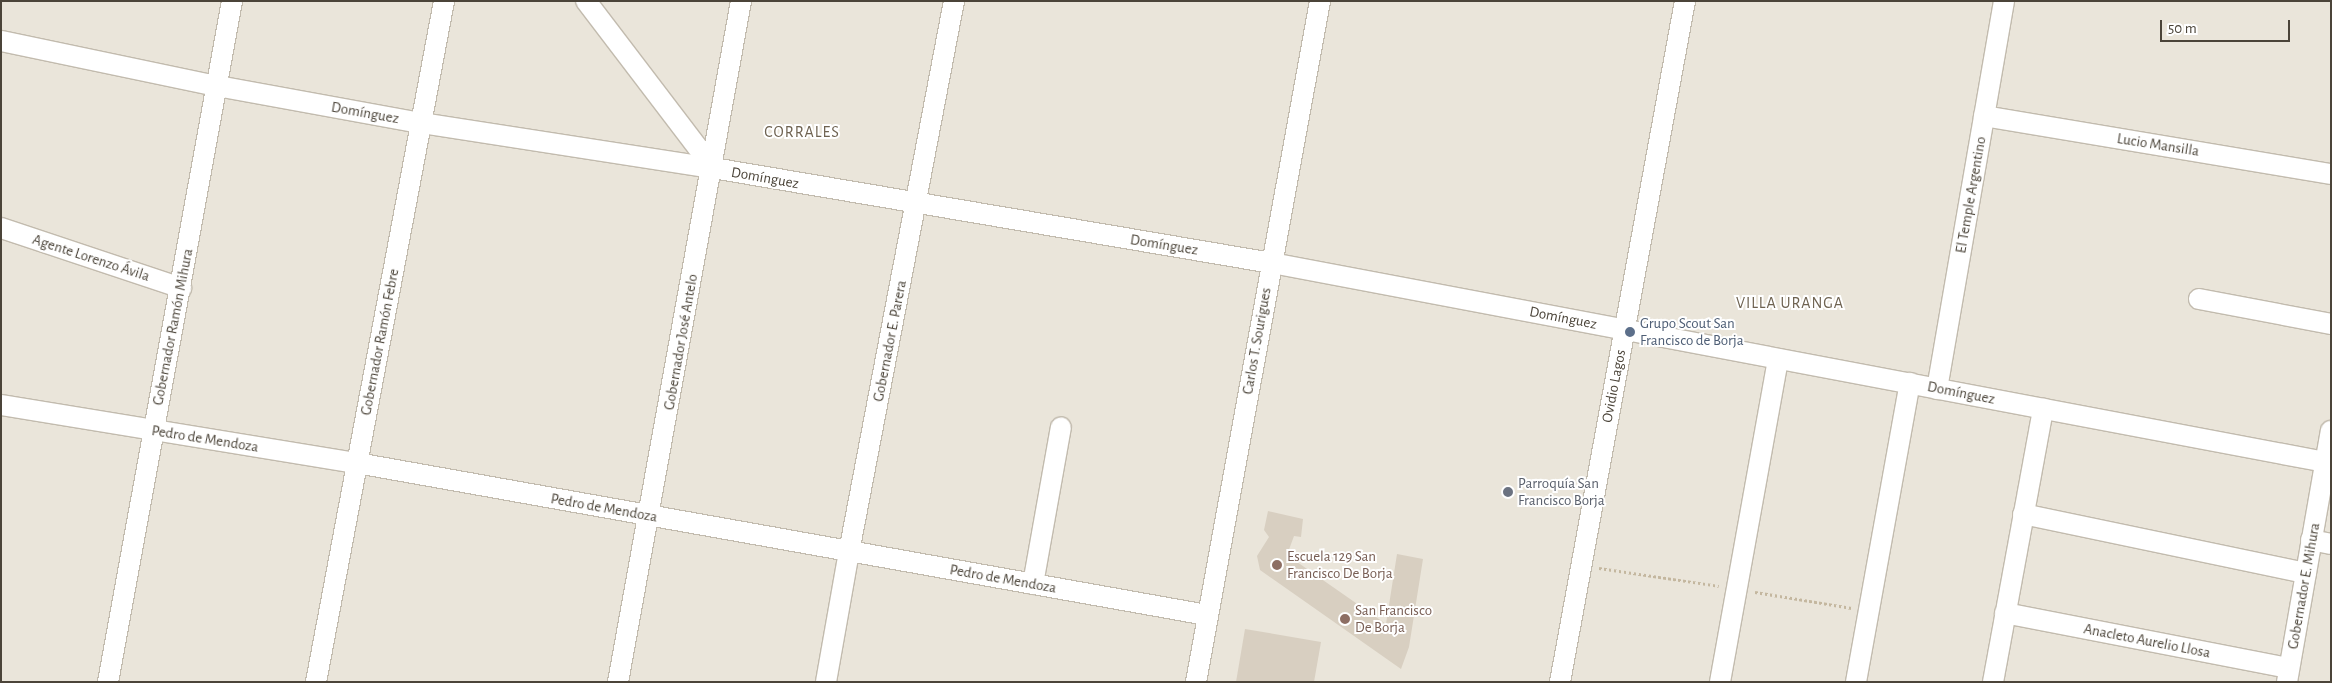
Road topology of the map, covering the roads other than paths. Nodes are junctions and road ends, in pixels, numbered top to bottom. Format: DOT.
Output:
graph roads {
  1 [pos="232,1"];
  2 [pos="444,1"];
  3 [pos="586,1"];
  4 [pos="741,1"];
  5 [pos="954,1"];
  6 [pos="1320,1"];
  7 [pos="1685,1"];
  8 [pos="2004,1"];
  9 [pos="1,41"];
  10 [pos="217,86"];
  11 [pos="1984,116"];
  12 [pos="421,123"];
  13 [pos="713,168"];
  14 [pos="2331,174"];
  15 [pos="916,204"];
  16 [pos="1,228"];
  17 [pos="1272,263"];
  18 [pos="181,288"];
  19 [pos="2199,299"];
  20 [pos="2331,324"];
  21 [pos="1625,330"];
  22 [pos="1778,360"];
  23 [pos="1910,384"];
  24 [pos="1937,389"];
  25 [pos="1,405"];
  26 [pos="2043,409"];
  27 [pos="1061,427"];
  28 [pos="154,430"];
  29 [pos="2331,431"];
  30 [pos="2326,462"];
  31 [pos="357,463"];
  32 [pos="2023,514"];
  33 [pos="650,516"];
  34 [pos="2321,542"];
  35 [pos="848,552"];
  36 [pos="2306,573"];
  37 [pos="1033,584"];
  38 [pos="2005,614"];
  39 [pos="1207,615"];
  40 [pos="2288,675"];
  41 [pos="108,682"];
  42 [pos="316,682"];
  43 [pos="618,682"];
  44 [pos="826,682"];
  45 [pos="1196,682"];
  46 [pos="1560,682"];
  47 [pos="1720,682"];
  48 [pos="1856,682"];
  49 [pos="1993,682"];
  1 -- 10 [label="street, Gobernador Ramón Mihura"];
  2 -- 12 [label="street, Gobernador Ramón Febre"];
  3 -- 13 [label="street"];
  4 -- 13 [label="street, Gobernador José Antelo"];
  5 -- 15 [label="street, Gobernador E. Parera"];
  6 -- 17 [label="street, Carlos T. Sourigues"];
  7 -- 21 [label="street, Ovidio Lagos"];
  8 -- 11 [label="street, El Temple Argentino"];
  9 -- 10 [label="street, Domínguez"];
  10 -- 12 [label="street, Domínguez"];
  10 -- 18 [label="street, Gobernador Ramón Mihura"];
  11 -- 14 [label="street, Lucio Mansilla"];
  11 -- 24 [label="street, El Temple Argentino"];
  12 -- 13 [label="street, Domínguez"];
  12 -- 31 [label="street, Gobernador Ramón Febre"];
  13 -- 15 [label="street, Domínguez"];
  13 -- 33 [label="street, Gobernador José Antelo"];
  15 -- 17 [label="street, Domínguez"];
  15 -- 35 [label="street, Gobernador E. Parera"];
  16 -- 18 [label="street, Agente Lorenzo Ávila"];
  17 -- 21 [label="street, Domínguez"];
  17 -- 39 [label="street, Carlos T. Sourigues"];
  18 -- 28 [label="street, Gobernador Ramón Mihura"];
  19 -- 20 [label="street"];
  21 -- 22 [label="street, Domínguez"];
  21 -- 46 [label="street, Ovidio Lagos"];
  22 -- 23 [label="street, Domínguez"];
  22 -- 47 [label="street"];
  23 -- 24 [label="street, Domínguez"];
  23 -- 48 [label="street"];
  24 -- 26 [label="street, Domínguez"];
  25 -- 28 [label="street, Pedro de Mendoza"];
  26 -- 30 [label="street, Domínguez"];
  26 -- 32 [label="street"];
  27 -- 37 [label="street"];
  28 -- 31 [label="street, Pedro de Mendoza"];
  28 -- 41 [label="street, Gobernador Ramón Mihura"];
  29 -- 30 [label="street, Gobernador E. Mihura"];
  30 -- 34 [label="street, Gobernador E. Mihura"];
  31 -- 33 [label="street, Pedro de Mendoza"];
  31 -- 42 [label="street, Gobernador Ramón Febre"];
  32 -- 36 [label="street"];
  32 -- 38 [label="street"];
  33 -- 35 [label="street, Pedro de Mendoza"];
  33 -- 43 [label="street, Gobernador José Antelo"];
  34 -- 36 [label="street, Gobernador E. Mihura"];
  35 -- 37 [label="street, Pedro de Mendoza"];
  35 -- 44 [label="street, Gobernador E. Parera"];
  36 -- 40 [label="street, Gobernador E. Mihura"];
  37 -- 39 [label="street, Pedro de Mendoza"];
  38 -- 40 [label="street, Anacleto Aurelio Llosa"];
  38 -- 49 [label="street"];
  39 -- 45 [label="street, Carlos T. Sourigues"];
}
